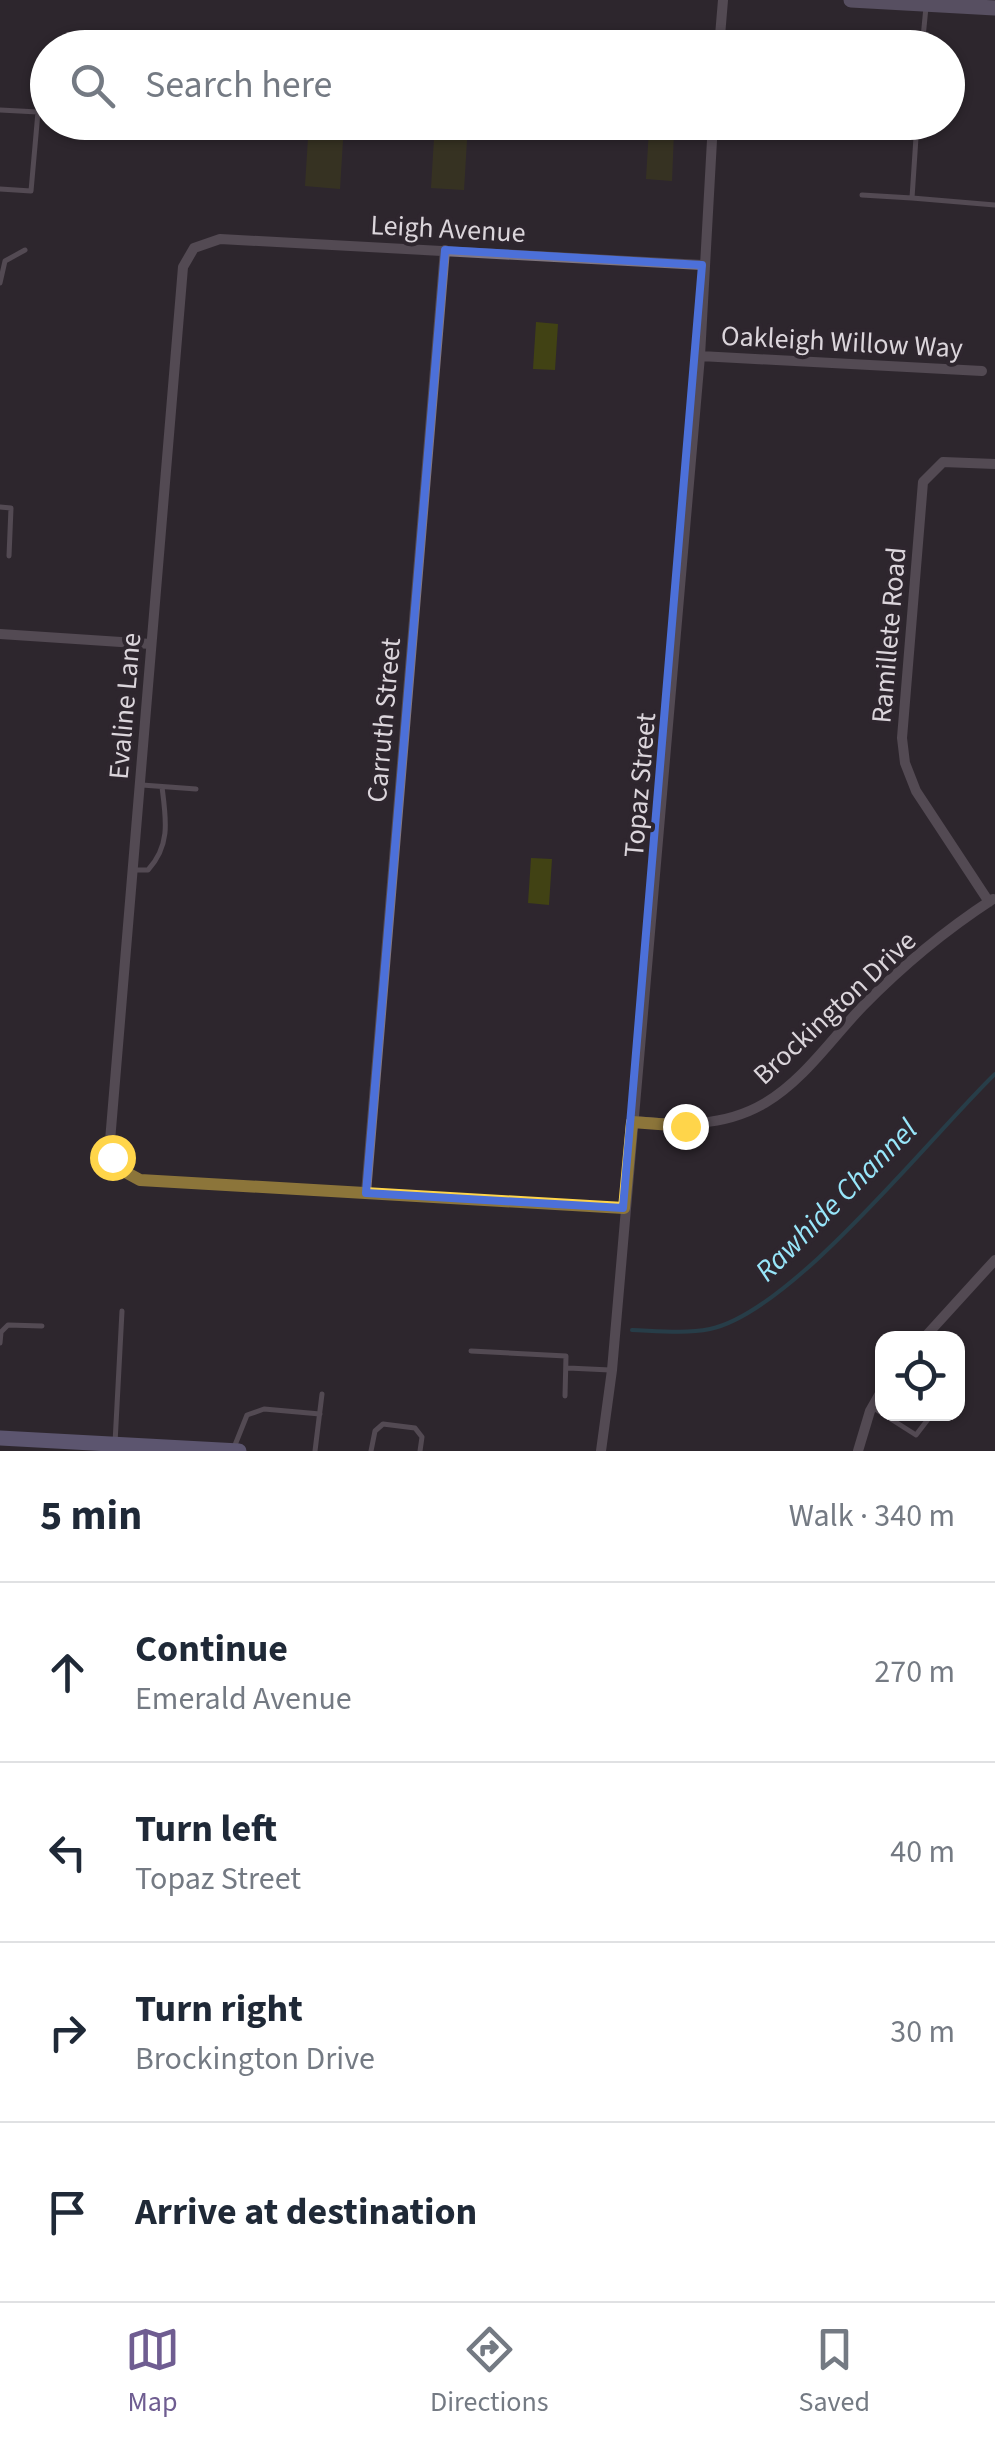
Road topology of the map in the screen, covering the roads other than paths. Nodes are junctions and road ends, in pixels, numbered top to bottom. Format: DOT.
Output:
graph roads {
  1 [pos="723,0"];
  2 [pos="852,0"];
  3 [pos="926,4"];
  4 [pos="995,8"];
  5 [pos="720,30"];
  6 [pos="924,30"];
  7 [pos="0,110"];
  8 [pos="30,112"];
  9 [pos="36,140"];
  10 [pos="712,140"];
  11 [pos="916,140"];
  12 [pos="0,189"];
  13 [pos="862,195"];
  14 [pos="912,198"];
  15 [pos="995,205"];
  16 [pos="194,248"];
  17 [pos="24,250"];
  18 [pos="444,250"];
  19 [pos="702,266"];
  20 [pos="0,283"];
  21 [pos="700,356"];
  22 [pos="982,371"];
  23 [pos="995,464"];
  24 [pos="0,508"];
  25 [pos="8,556"];
  26 [pos="0,634"];
  27 [pos="151,644"];
  28 [pos="140,785"];
  29 [pos="162,787"];
  30 [pos="196,789"];
  31 [pos="132,870"];
  32 [pos="992,900"];
  33 [pos="632,1122"];
  34 [pos="366,1192"];
  35 [pos="624,1208"];
  36 [pos="995,1260"];
  37 [pos="122,1311"];
  38 [pos="42,1326"];
  39 [pos="930,1331"];
  40 [pos="0,1343"];
  41 [pos="471,1351"];
  42 [pos="568,1368"];
  43 [pos="612,1370"];
  44 [pos="322,1394"];
  45 [pos="565,1396"];
  46 [pos="875,1402"];
  47 [pos="872,1407"];
  48 [pos="875,1409"];
  49 [pos="320,1414"];
  50 [pos="894,1421"];
  51 [pos="927,1421"];
  52 [pos="0,1438"];
  53 [pos="115,1444"];
  54 [pos="157,1449"];
  55 [pos="213,1450"];
  56 [pos="236,1451"];
  57 [pos="315,1451"];
  58 [pos="371,1451"];
  59 [pos="420,1451"];
  60 [pos="602,1451"];
  61 [pos="858,1451"];
  1 -- 5 [label="street"];
  2 -- 3 [label="main road"];
  3 -- 4 [label="main road"];
  3 -- 6 [label="lane"];
  7 -- 8 [label="lane"];
  9 -- 12 [label="lane"];
  10 -- 19 [label="street, Topaz Street"];
  11 -- 14 [label="lane"];
  13 -- 14 [label="lane"];
  14 -- 15 [label="lane"];
  16 -- 18 [label="street, Leigh Avenue"];
  16 -- 27 [label="street, Evaline Lane"];
  17 -- 20 [label="lane"];
  18 -- 19 [label="street, Leigh Avenue"];
  18 -- 34 [label="street, Carruth Street"];
  19 -- 21 [label="street, Topaz Street"];
  21 -- 22 [label="street, Oakleigh Willow Way"];
  21 -- 33 [label="street, Topaz Street"];
  23 -- 32 [label="street, Ramillete Road"];
  24 -- 25 [label="lane"];
  26 -- 27 [label="street"];
  27 -- 28 [label="street, Evaline Lane"];
  28 -- 29 [label="lane"];
  28 -- 31 [label="street, Evaline Lane"];
  29 -- 30 [label="lane"];
  29 -- 31 [label="lane"];
  31 -- 34 [label="street, Evaline Lane"];
  32 -- 33 [label="street, Brockington Drive"];
  33 -- 35 [label="street, Topaz Street"];
  34 -- 35 [label="street"];
  35 -- 43 [label="street, Topaz Street"];
  36 -- 39 [label="street"];
  37 -- 53 [label="lane"];
  38 -- 40 [label="lane"];
  41 -- 42 [label="lane"];
  42 -- 43 [label="lane"];
  42 -- 45 [label="lane"];
  43 -- 60 [label="street, Topaz Street"];
  44 -- 49 [label="lane"];
  46 -- 47 [label="street"];
  47 -- 48 [label="lane"];
  47 -- 61 [label="street"];
  49 -- 56 [label="lane"];
  49 -- 57 [label="lane"];
  50 -- 51 [label="lane"];
  52 -- 53 [label="main road"];
  53 -- 54 [label="main road"];
  54 -- 55 [label="main road"];
  55 -- 56 [label="main road"];
  58 -- 59 [label="lane"];
}
